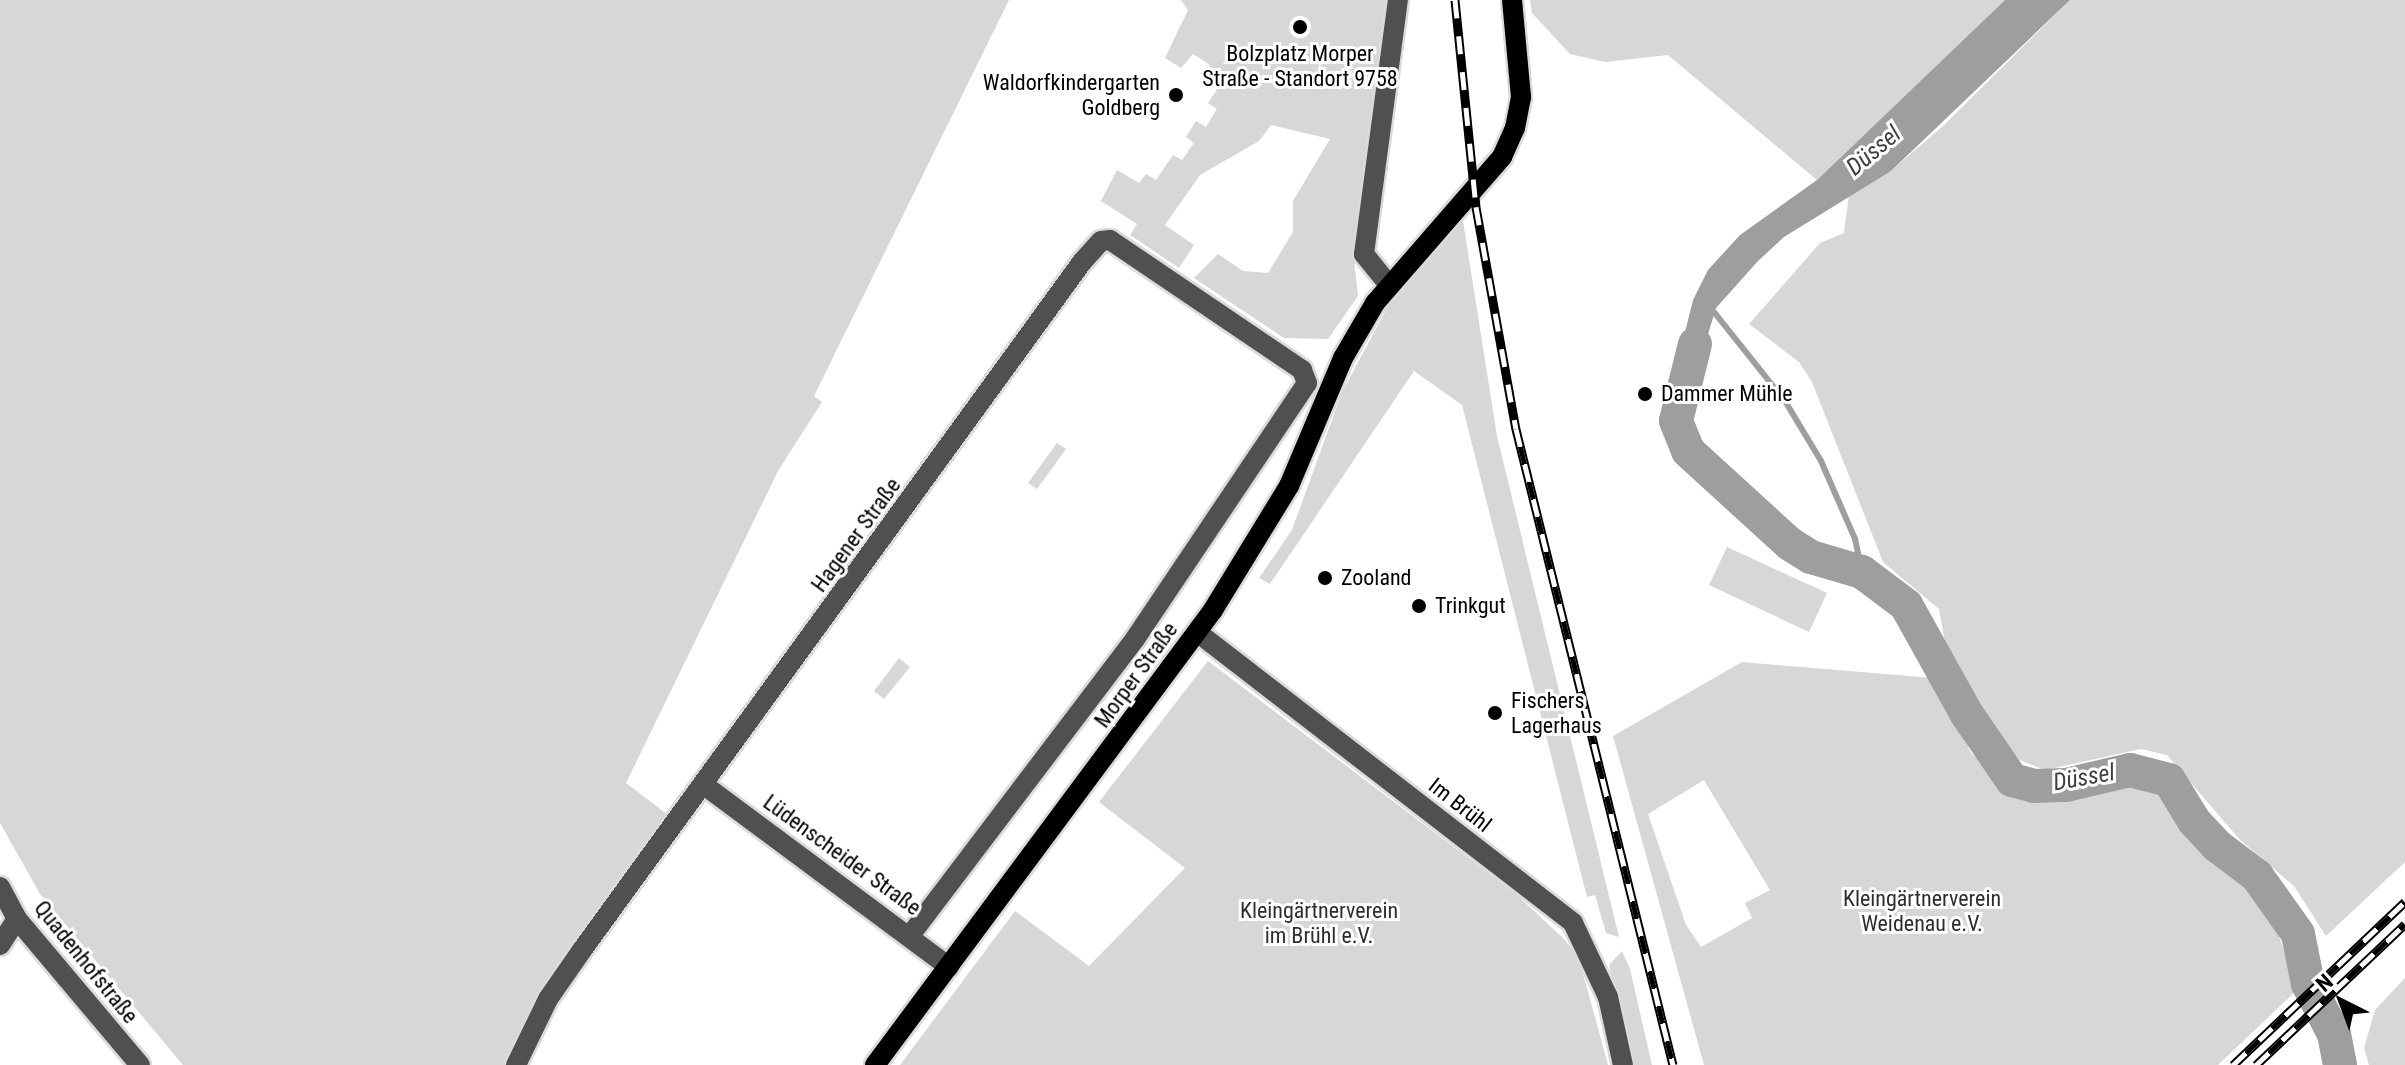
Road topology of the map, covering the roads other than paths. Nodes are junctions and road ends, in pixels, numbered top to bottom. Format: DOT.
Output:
graph roads {
  1 [pos="1398,0"];
  2 [pos="1512,0"];
  3 [pos="1389,285"];
  4 [pos="1307,376"];
  5 [pos="1197,632"];
  6 [pos="704,785"];
  7 [pos="0,887"];
  8 [pos="17,919"];
  9 [pos="911,934"];
  10 [pos="0,945"];
  11 [pos="949,967"];
  12 [pos="140,1065"];
  13 [pos="516,1065"];
  14 [pos="875,1065"];
  15 [pos="1623,1065"];
  1 -- 3 [label="street"];
  2 -- 3 [label="main road, Morper Straße"];
  3 -- 5 [label="main road, Morper Straße"];
  4 -- 6 [label="street, Hagener Straße"];
  4 -- 9 [label="street, Morper Straße"];
  5 -- 11 [label="main road, Morper Straße"];
  5 -- 15 [label="street, Im Brühl"];
  6 -- 9 [label="street, Lüdenscheider Straße"];
  6 -- 13 [label="street, Hagener Straße"];
  7 -- 8 [label="street, Quadenhofstraße"];
  8 -- 10 [label="street"];
  8 -- 12 [label="street, Quadenhofstraße"];
  9 -- 11 [label="street, Lüdenscheider Straße"];
  11 -- 14 [label="main road, Morper Straße"];
}
